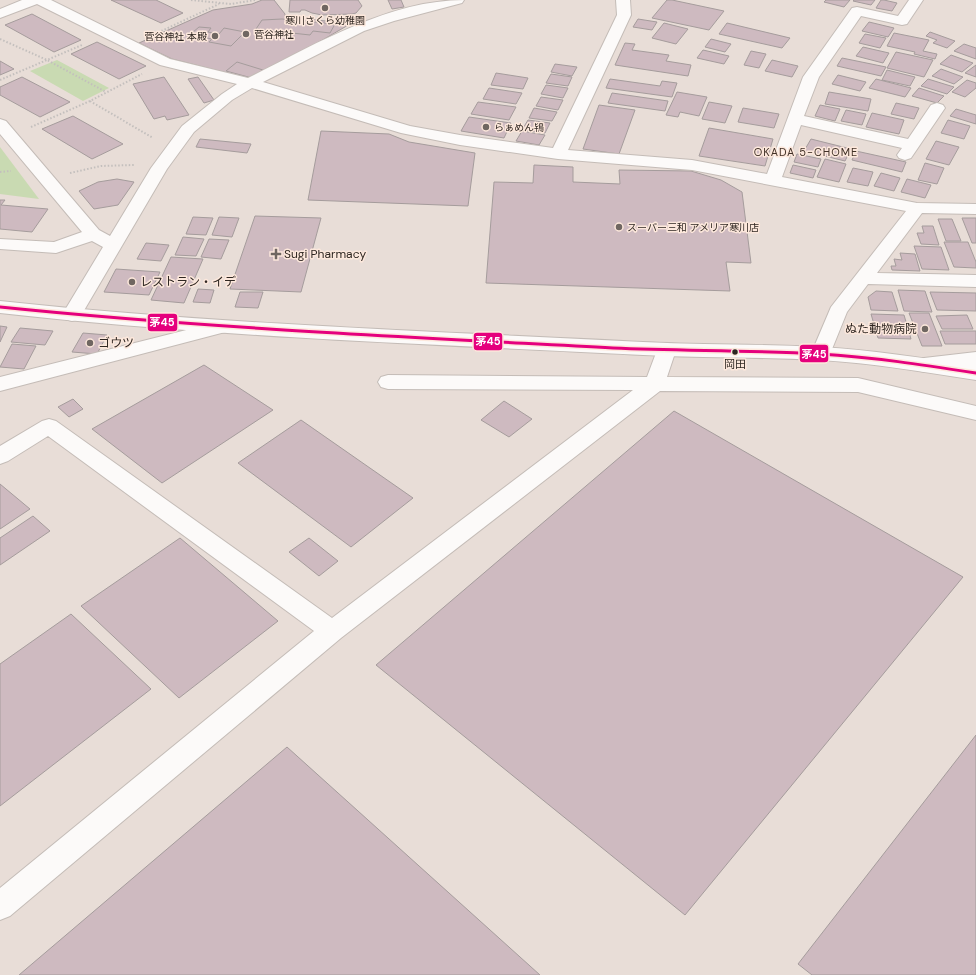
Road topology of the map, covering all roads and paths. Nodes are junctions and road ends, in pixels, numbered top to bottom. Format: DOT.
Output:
graph roads {
  1 [pos="34,0"];
  2 [pos="40,0"];
  3 [pos="192,0"];
  4 [pos="255,0"];
  5 [pos="457,0"];
  6 [pos="623,0"];
  7 [pos="916,0"];
  8 [pos="219,4"];
  9 [pos="415,5"];
  10 [pos="0,14"];
  11 [pos="107,34"];
  12 [pos="0,39"];
  13 [pos="131,45"];
  14 [pos="47,60"];
  15 [pos="165,62"];
  16 [pos="0,80"];
  17 [pos="250,83"];
  18 [pos="106,92"];
  19 [pos="90,101"];
  20 [pos="937,108"];
  21 [pos="796,119"];
  22 [pos="0,124"];
  23 [pos="25,130"];
  24 [pos="172,150"];
  25 [pos="558,154"];
  26 [pos="158,168"];
  27 [pos="48,180"];
  28 [pos="773,180"];
  29 [pos="917,208"];
  30 [pos="976,209"];
  31 [pos="93,234"];
  32 [pos="0,244"];
  33 [pos="113,245"];
  34 [pos="862,278"];
  35 [pos="976,280"];
  36 [pos="0,307"];
  37 [pos="72,315"];
  38 [pos="222,327"];
  39 [pos="666,350"];
  40 [pos="821,354"];
  41 [pos="976,359"];
  42 [pos="924,365"];
  43 [pos="976,373"];
  44 [pos="388,382"];
  45 [pos="0,384"];
  46 [pos="655,384"];
  47 [pos="975,413"];
  48 [pos="0,456"];
  49 [pos="332,630"];
  50 [pos="0,906"];
  1 -- 10 [label="street"];
  2 -- 11 [label="street"];
  3 -- 8 [label="path"];
  4 -- 8 [label="path"];
  5 -- 9 [label="street"];
  6 -- 25 [label="street"];
  7 -- 21 [label="street"];
  8 -- 13 [label="path"];
  9 -- 17 [label="street"];
  11 -- 13 [label="street"];
  11 -- 14 [label="path"];
  12 -- 14 [label="path"];
  13 -- 15 [label="street"];
  14 -- 16 [label="path"];
  14 -- 18 [label="path"];
  15 -- 17 [label="street"];
  15 -- 18 [label="path"];
  17 -- 24 [label="street"];
  17 -- 25 [label="street"];
  18 -- 19 [label="path"];
  19 -- 23 [label="path"];
  19 -- 24 [label="path"];
  20 -- 21 [label="street"];
  21 -- 28 [label="street"];
  22 -- 27 [label="street"];
  24 -- 26 [label="street"];
  25 -- 28 [label="street"];
  26 -- 27 [label="path"];
  26 -- 33 [label="street"];
  27 -- 31 [label="street"];
  28 -- 29 [label="street"];
  29 -- 30 [label="street"];
  29 -- 34 [label="street"];
  31 -- 32 [label="street"];
  31 -- 33 [label="street"];
  33 -- 37 [label="street"];
  34 -- 35 [label="street"];
  34 -- 40 [label="street"];
  36 -- 37 [label="street"];
  37 -- 38 [label="street"];
  38 -- 39 [label="street"];
  38 -- 45 [label="street"];
  39 -- 40 [label="street"];
  39 -- 46 [label="street"];
  40 -- 42 [label="street"];
  41 -- 42 [label="street"];
  42 -- 43 [label="street"];
  44 -- 46 [label="street"];
  46 -- 47 [label="street"];
  46 -- 49 [label="street"];
  48 -- 49 [label="street"];
  49 -- 50 [label="street"];
}
